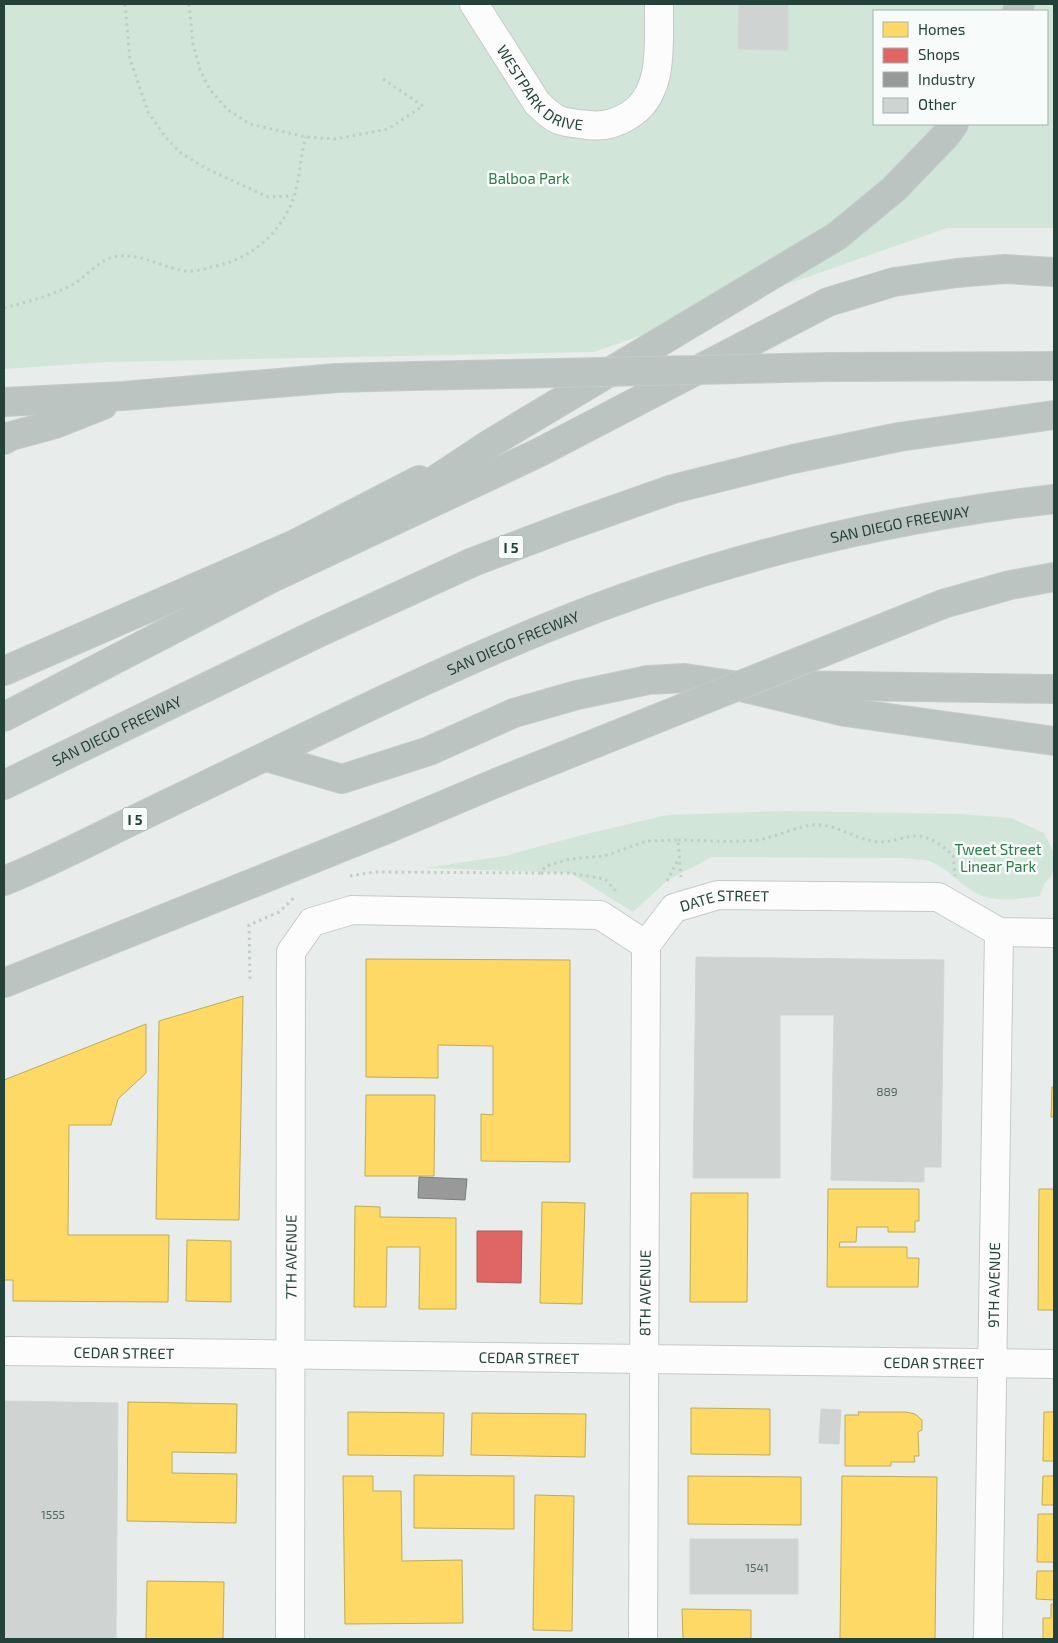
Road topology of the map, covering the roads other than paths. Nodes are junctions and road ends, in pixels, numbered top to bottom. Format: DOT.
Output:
graph roads {
  1 [pos="474,4"];
  2 [pos="659,4"];
  3 [pos="953,125"];
  4 [pos="1054,272"];
  5 [pos="1054,366"];
  6 [pos="123,396"];
  7 [pos="4,402"];
  8 [pos="1054,415"];
  9 [pos="4,440"];
  10 [pos="491,443"];
  11 [pos="1054,499"];
  12 [pos="1054,577"];
  13 [pos="270,579"];
  14 [pos="4,671"];
  15 [pos="732,685"];
  16 [pos="1054,689"];
  17 [pos="4,717"];
  18 [pos="1054,741"];
  19 [pos="267,757"];
  20 [pos="4,785"];
  21 [pos="4,881"];
  22 [pos="999,932"];
  23 [pos="1054,932"];
  24 [pos="646,945"];
  25 [pos="4,983"];
  26 [pos="4,1351"];
  27 [pos="290,1353"];
  28 [pos="644,1359"];
  29 [pos="993,1364"];
  30 [pos="1054,1364"];
  31 [pos="290,1639"];
  32 [pos="643,1639"];
  33 [pos="988,1639"];
  1 -- 2 [label="street, WESTPARK DRIVE"];
  3 -- 10 [label="highway"];
  4 -- 13 [label="highway"];
  5 -- 6 [label="highway, bridge"];
  6 -- 7 [label="highway"];
  6 -- 9 [label="highway"];
  8 -- 20 [label="highway, SAN DIEGO FREEWAY / I 5"];
  10 -- 13 [label="highway"];
  10 -- 14 [label="highway"];
  11 -- 19 [label="highway, SAN DIEGO FREEWAY / I 5"];
  12 -- 25 [label="highway, bridge"];
  13 -- 17 [label="highway"];
  15 -- 16 [label="highway"];
  15 -- 18 [label="highway"];
  15 -- 19 [label="highway"];
  19 -- 21 [label="highway, SAN DIEGO FREEWAY / I 5"];
  22 -- 23 [label="street, DATE STREET"];
  22 -- 24 [label="street, DATE STREET"];
  22 -- 29 [label="street, 9TH AVENUE"];
  24 -- 27 [label="street, 7TH AVENUE"];
  24 -- 28 [label="street, 8TH AVENUE"];
  26 -- 27 [label="street, CEDAR STREET"];
  27 -- 28 [label="street, CEDAR STREET"];
  27 -- 31 [label="street, 7TH AVENUE"];
  28 -- 29 [label="street, CEDAR STREET"];
  28 -- 32 [label="street, 8TH AVENUE"];
  29 -- 30 [label="street, CEDAR STREET"];
  29 -- 33 [label="street, 9TH AVENUE"];
}
